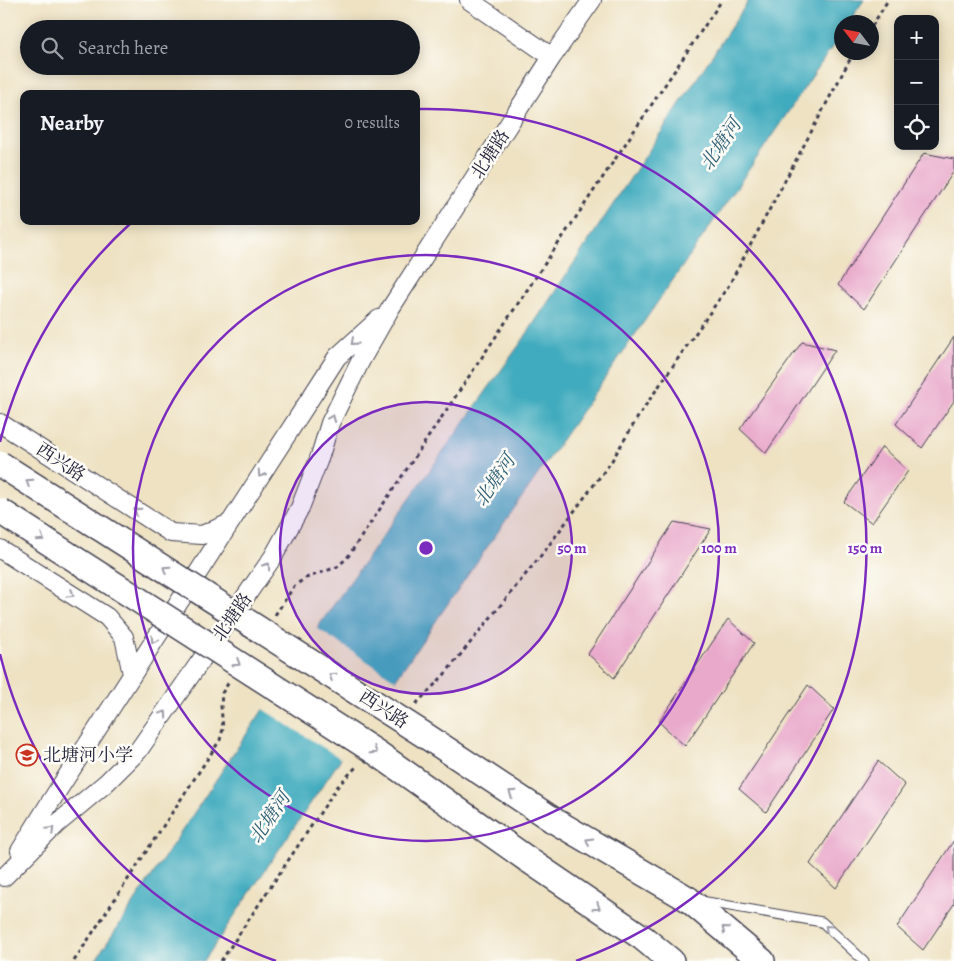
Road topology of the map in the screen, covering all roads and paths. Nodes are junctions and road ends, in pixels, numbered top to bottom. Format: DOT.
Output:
graph roads {
  1 [pos="469,0"];
  2 [pos="592,0"];
  3 [pos="722,0"];
  4 [pos="888,0"];
  5 [pos="879,15"];
  6 [pos="552,57"];
  7 [pos="850,60"];
  8 [pos="390,309"];
  9 [pos="0,423"];
  10 [pos="0,464"];
  11 [pos="0,511"];
  12 [pos="230,523"];
  13 [pos="0,550"];
  14 [pos="274,616"];
  15 [pos="132,674"];
  16 [pos="232,678"];
  17 [pos="411,710"];
  18 [pos="365,758"];
  19 [pos="2,880"];
  20 [pos="688,899"];
  21 [pos="74,961"];
  22 [pos="221,961"];
  23 [pos="671,961"];
  24 [pos="762,961"];
  25 [pos="864,961"];
  1 -- 6 [label="street"];
  2 -- 6 [label="street, 北塘路"];
  3 -- 14 [label="path"];
  4 -- 5 [label="path"];
  6 -- 8 [label="street, 北塘路"];
  7 -- 17 [label="path"];
  8 -- 12 [label="street, 北塘路, one-way"];
  19 -- 8 [label="street, 北塘路, one-way"];
  12 -- 9 [label="street, 西兴路, one-way"];
  20 -- 10 [label="main road, 西兴路, one-way, bridge"];
  11 -- 23 [label="main road, one-way, bridge"];
  12 -- 15 [label="street, 北塘路, one-way"];
  13 -- 15 [label="street, one-way"];
  15 -- 19 [label="street, 北塘路"];
  16 -- 21 [label="path"];
  18 -- 22 [label="path"];
  24 -- 20 [label="main road, 西兴路, one-way"];
  25 -- 20 [label="lane, one-way"];
}
